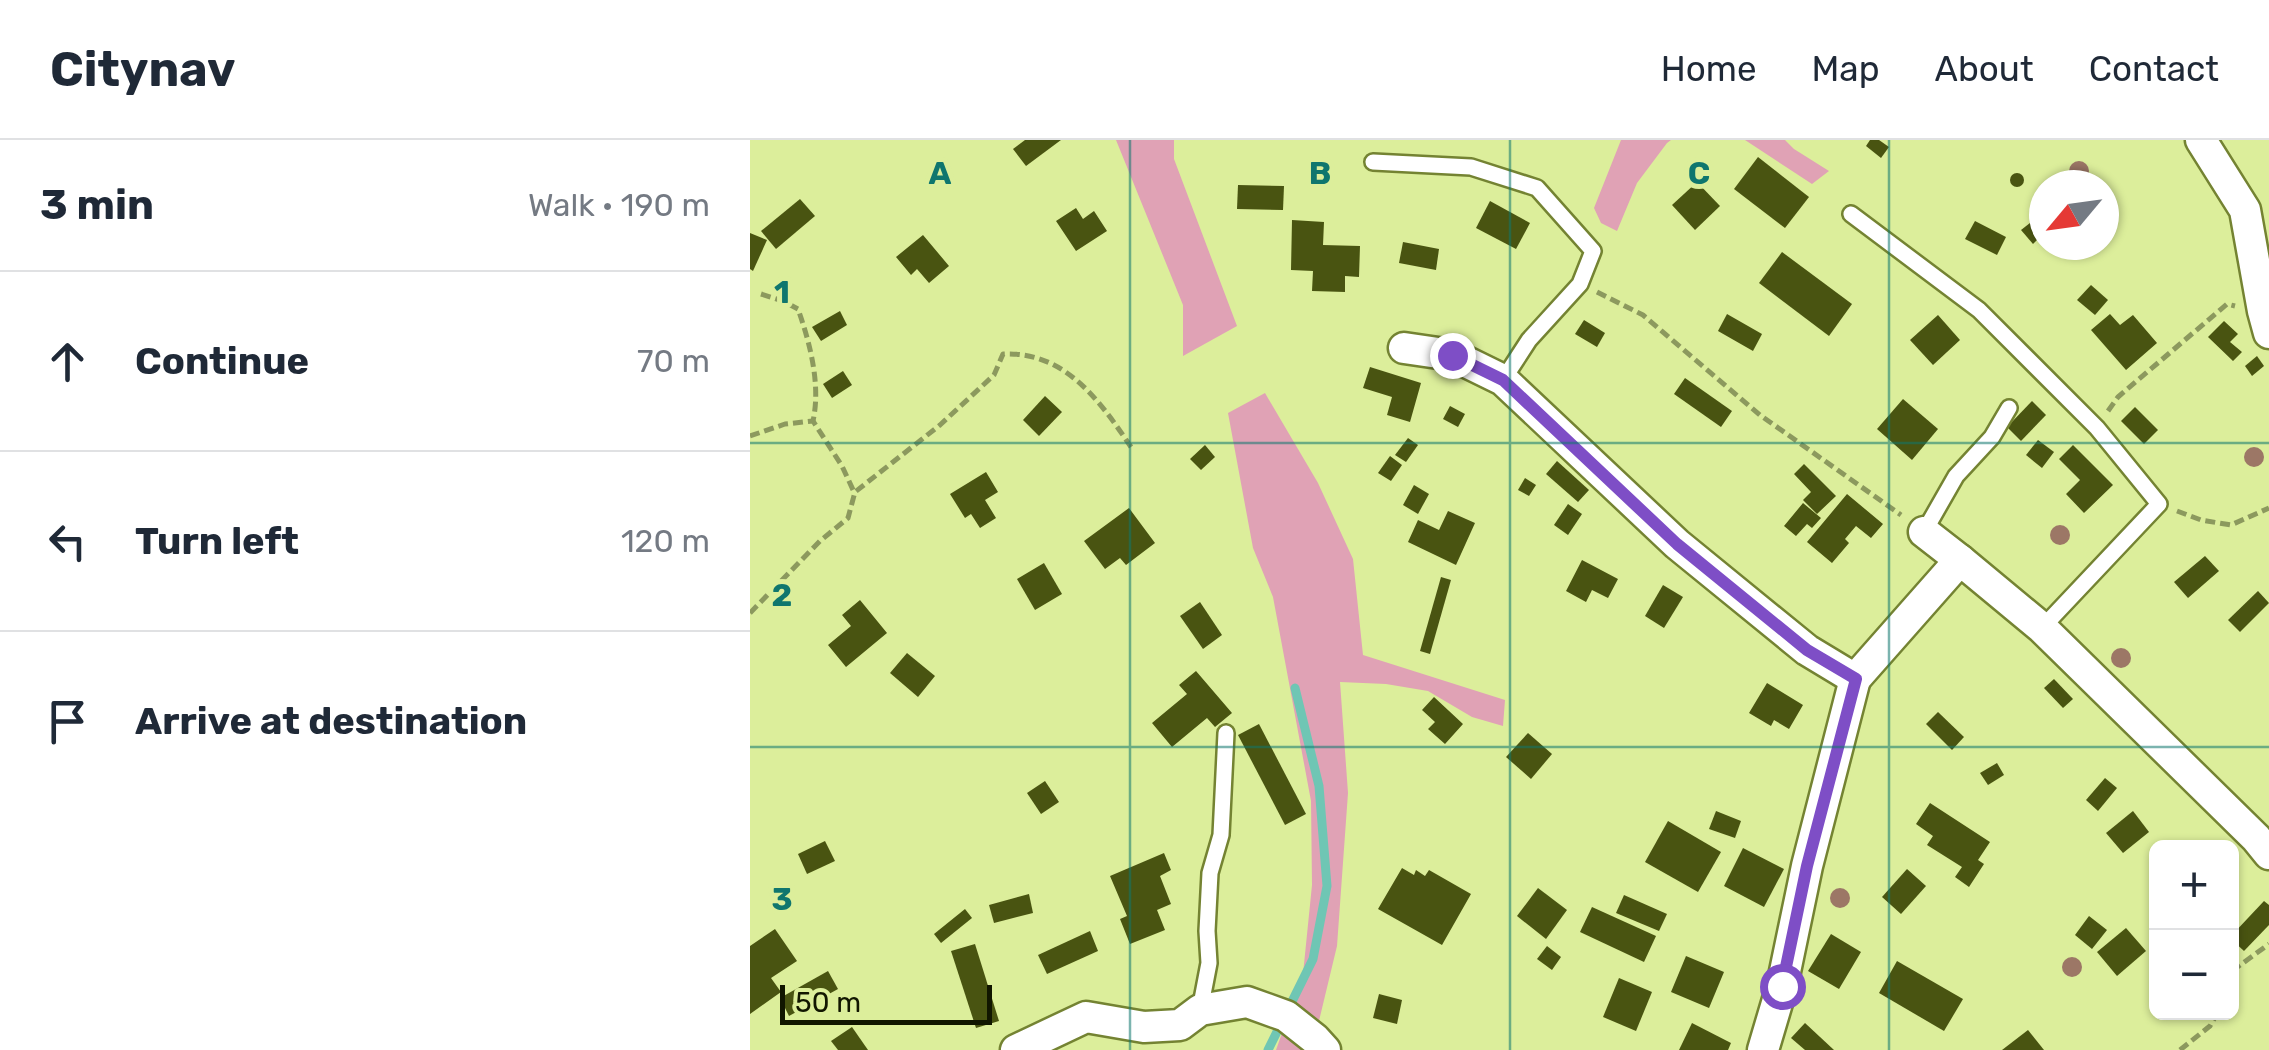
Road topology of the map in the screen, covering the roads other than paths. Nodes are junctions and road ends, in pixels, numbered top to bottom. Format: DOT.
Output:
graph roads {
  1 [pos="2201,140"];
  2 [pos="1373,162"];
  3 [pos="1852,214"];
  4 [pos="2266,322"];
  5 [pos="1404,348"];
  6 [pos="1503,380"];
  7 [pos="2009,408"];
  8 [pos="1924,532"];
  9 [pos="1960,560"];
  10 [pos="2042,628"];
  11 [pos="1856,679"];
  12 [pos="1226,733"];
  13 [pos="2269,854"];
  14 [pos="1200,1010"];
  15 [pos="1016,1050"];
  16 [pos="1325,1050"];
  17 [pos="1763,1050"];
  1 -- 4 [label="street"];
  2 -- 6 [label="lane"];
  3 -- 10 [label="lane"];
  5 -- 6 [label="street"];
  6 -- 11 [label="street"];
  7 -- 8 [label="lane"];
  8 -- 9 [label="street"];
  9 -- 10 [label="street"];
  9 -- 11 [label="street"];
  10 -- 13 [label="street"];
  11 -- 17 [label="street"];
  12 -- 14 [label="lane"];
  14 -- 15 [label="street"];
  14 -- 16 [label="street"];
}
